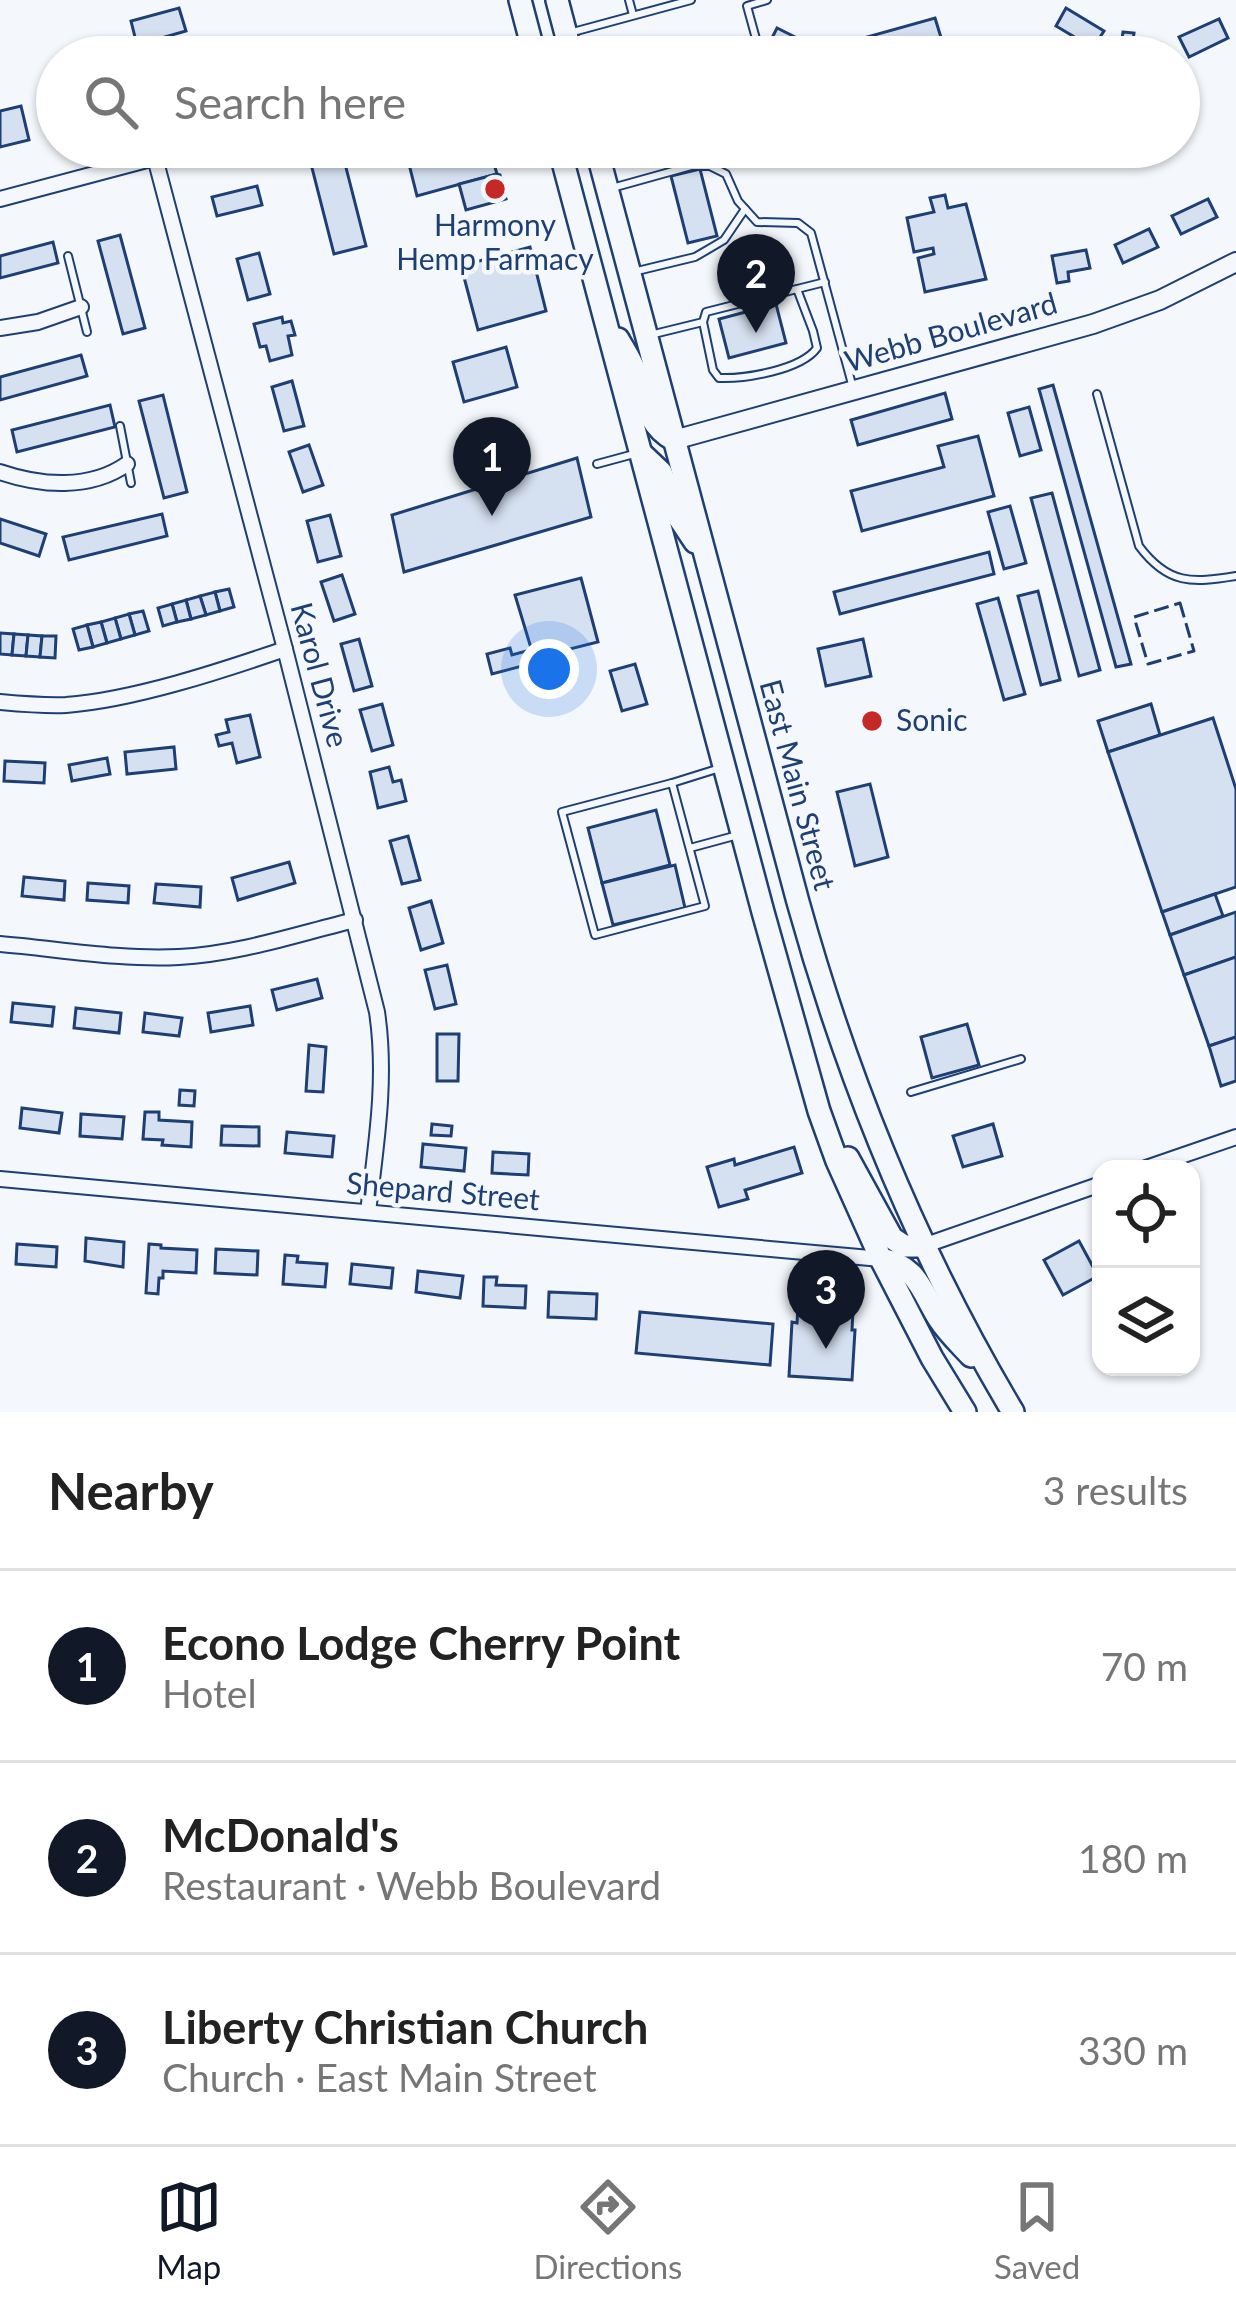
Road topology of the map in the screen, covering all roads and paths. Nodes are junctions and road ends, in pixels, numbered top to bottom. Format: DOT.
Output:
graph roads {
  1 [pos="520,0"];
  2 [pos="556,0"];
  3 [pos="629,0"];
  4 [pos="691,0"];
  5 [pos="767,0"];
  6 [pos="745,3"];
  7 [pos="634,15"];
  8 [pos="566,34"];
  9 [pos="529,36"];
  10 [pos="755,36"];
  11 [pos="117,168"];
  12 [pos="158,168"];
  13 [pos="565,168"];
  14 [pos="602,168"];
  15 [pos="684,168"];
  16 [pos="714,168"];
  17 [pos="607,189"];
  18 [pos="0,199"];
  19 [pos="745,209"];
  20 [pos="68,256"];
  21 [pos="1236,262"];
  22 [pos="629,272"];
  23 [pos="825,282"];
  24 [pos="797,289"];
  25 [pos="81,307"];
  26 [pos="604,316"];
  27 [pos="703,322"];
  28 [pos="0,328"];
  29 [pos="87,332"];
  30 [pos="646,336"];
  31 [pos="854,391"];
  32 [pos="1096,394"];
  33 [pos="120,426"];
  34 [pos="674,440"];
  35 [pos="640,452"];
  36 [pos="127,464"];
  37 [pos="597,464"];
  38 [pos="0,472"];
  39 [pos="131,483"];
  40 [pos="706,561"];
  41 [pos="1236,575"];
  42 [pos="285,649"];
  43 [pos="0,702"];
  44 [pos="725,767"];
  45 [pos="672,783"];
  46 [pos="743,834"];
  47 [pos="690,848"];
  48 [pos="798,902"];
  49 [pos="763,911"];
  50 [pos="355,920"];
  51 [pos="0,944"];
  52 [pos="1021,1059"];
  53 [pos="911,1092"];
  54 [pos="819,1111"];
  55 [pos="1236,1137"];
  56 [pos="1170,1160"];
  57 [pos="0,1179"];
  58 [pos="1092,1187"];
  59 [pos="368,1212"];
  60 [pos="923,1246"];
  61 [pos="881,1259"];
  62 [pos="997,1384"];
  63 [pos="965,1412"];
  64 [pos="1013,1412"];
  1 -- 9 [label="main road"];
  2 -- 8 [label="main road"];
  3 -- 7 [label="lane"];
  4 -- 7 [label="lane"];
  5 -- 6 [label="lane"];
  6 -- 10 [label="lane"];
  7 -- 8 [label="lane"];
  11 -- 18 [label="street"];
  12 -- 42 [label="street, Karol Drive"];
  13 -- 26 [label="main road"];
  14 -- 17 [label="main road, East Main Street"];
  15 -- 17 [label="lane"];
  16 -- 19 [label="lane"];
  17 -- 22 [label="main road, East Main Street"];
  19 -- 22 [label="lane"];
  19 -- 23 [label="lane"];
  20 -- 25 [label="lane"];
  21 -- 31 [label="street, Webb Boulevard"];
  22 -- 30 [label="main road, East Main Street"];
  23 -- 24 [label="lane"];
  23 -- 31 [label="lane"];
  24 -- 27 [label="lane"];
  24 -- 27 [label="lane"];
  25 -- 28 [label="street"];
  25 -- 29 [label="lane"];
  26 -- 34 [label="main road"];
  26 -- 35 [label="main road"];
  27 -- 30 [label="lane"];
  30 -- 34 [label="main road, East Main Street"];
  31 -- 34 [label="street, Webb Boulevard"];
  32 -- 41 [label="lane"];
  33 -- 36 [label="lane"];
  34 -- 40 [label="main road, East Main Street"];
  35 -- 37 [label="lane"];
  35 -- 40 [label="main road"];
  35 -- 44 [label="main road"];
  36 -- 38 [label="street"];
  36 -- 39 [label="lane"];
  40 -- 48 [label="main road, East Main Street"];
  42 -- 43 [label="street"];
  42 -- 50 [label="street, Karol Drive"];
  44 -- 45 [label="lane"];
  44 -- 46 [label="main road"];
  45 -- 47 [label="lane"];
  45 -- 47 [label="lane"];
  46 -- 47 [label="lane"];
  46 -- 49 [label="main road"];
  48 -- 49 [label="main road"];
  48 -- 60 [label="main road, East Main Street"];
  49 -- 54 [label="main road"];
  50 -- 51 [label="street"];
  50 -- 59 [label="street, Karol Drive"];
  52 -- 53 [label="lane"];
  54 -- 60 [label="main road"];
  54 -- 61 [label="main road"];
  55 -- 56 [label="street"];
  57 -- 59 [label="street, Shepard Street"];
  58 -- 60 [label="street"];
  59 -- 61 [label="street, Shepard Street"];
  60 -- 62 [label="main road, East Main Street"];
  61 -- 62 [label="main road"];
  61 -- 63 [label="main road"];
  62 -- 64 [label="main road, East Main Street"];
}
